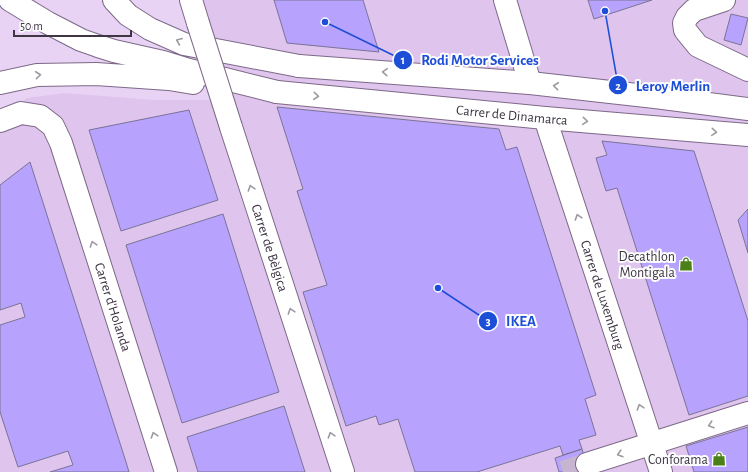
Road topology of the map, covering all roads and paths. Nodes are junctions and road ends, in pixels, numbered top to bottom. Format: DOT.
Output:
graph roads {
  1 [pos="10,0"];
  2 [pos="114,0"];
  3 [pos="191,0"];
  4 [pos="505,0"];
  5 [pos="724,0"];
  6 [pos="163,62"];
  7 [pos="299,66"];
  8 [pos="748,70"];
  9 [pos="0,83"];
  10 [pos="530,84"];
  11 [pos="277,92"];
  12 [pos="748,109"];
  13 [pos="545,118"];
  14 [pos="0,121"];
  15 [pos="748,135"];
  16 [pos="748,413"];
  17 [pos="652,444"];
  18 [pos="587,464"];
  19 [pos="166,472"];
  20 [pos="343,472"];
  21 [pos="661,472"];
  1 -- 6 [label="main road"];
  7 -- 2 [label="main road, one-way"];
  20 -- 3 [label="main road, Carrer de Bèlgica, one-way, bridge"];
  4 -- 10 [label="main road"];
  5 -- 8 [label="main road"];
  6 -- 7 [label="main road"];
  6 -- 11 [label="main road"];
  10 -- 7 [label="main road, one-way"];
  9 -- 11 [label="main road, one-way"];
  12 -- 10 [label="main road, one-way"];
  11 -- 13 [label="main road, Carrer de Dinamarca, one-way"];
  13 -- 15 [label="main road, Carrer de Dinamarca, one-way"];
  17 -- 13 [label="main road, Carrer de Luxemburg, one-way"];
  19 -- 14 [label="main road, Carrer d'Holanda, one-way"];
  16 -- 17 [label="main road, one-way"];
  17 -- 18 [label="main road, one-way"];
  17 -- 21 [label="main road, Carrer de Luxemburg"];
}
